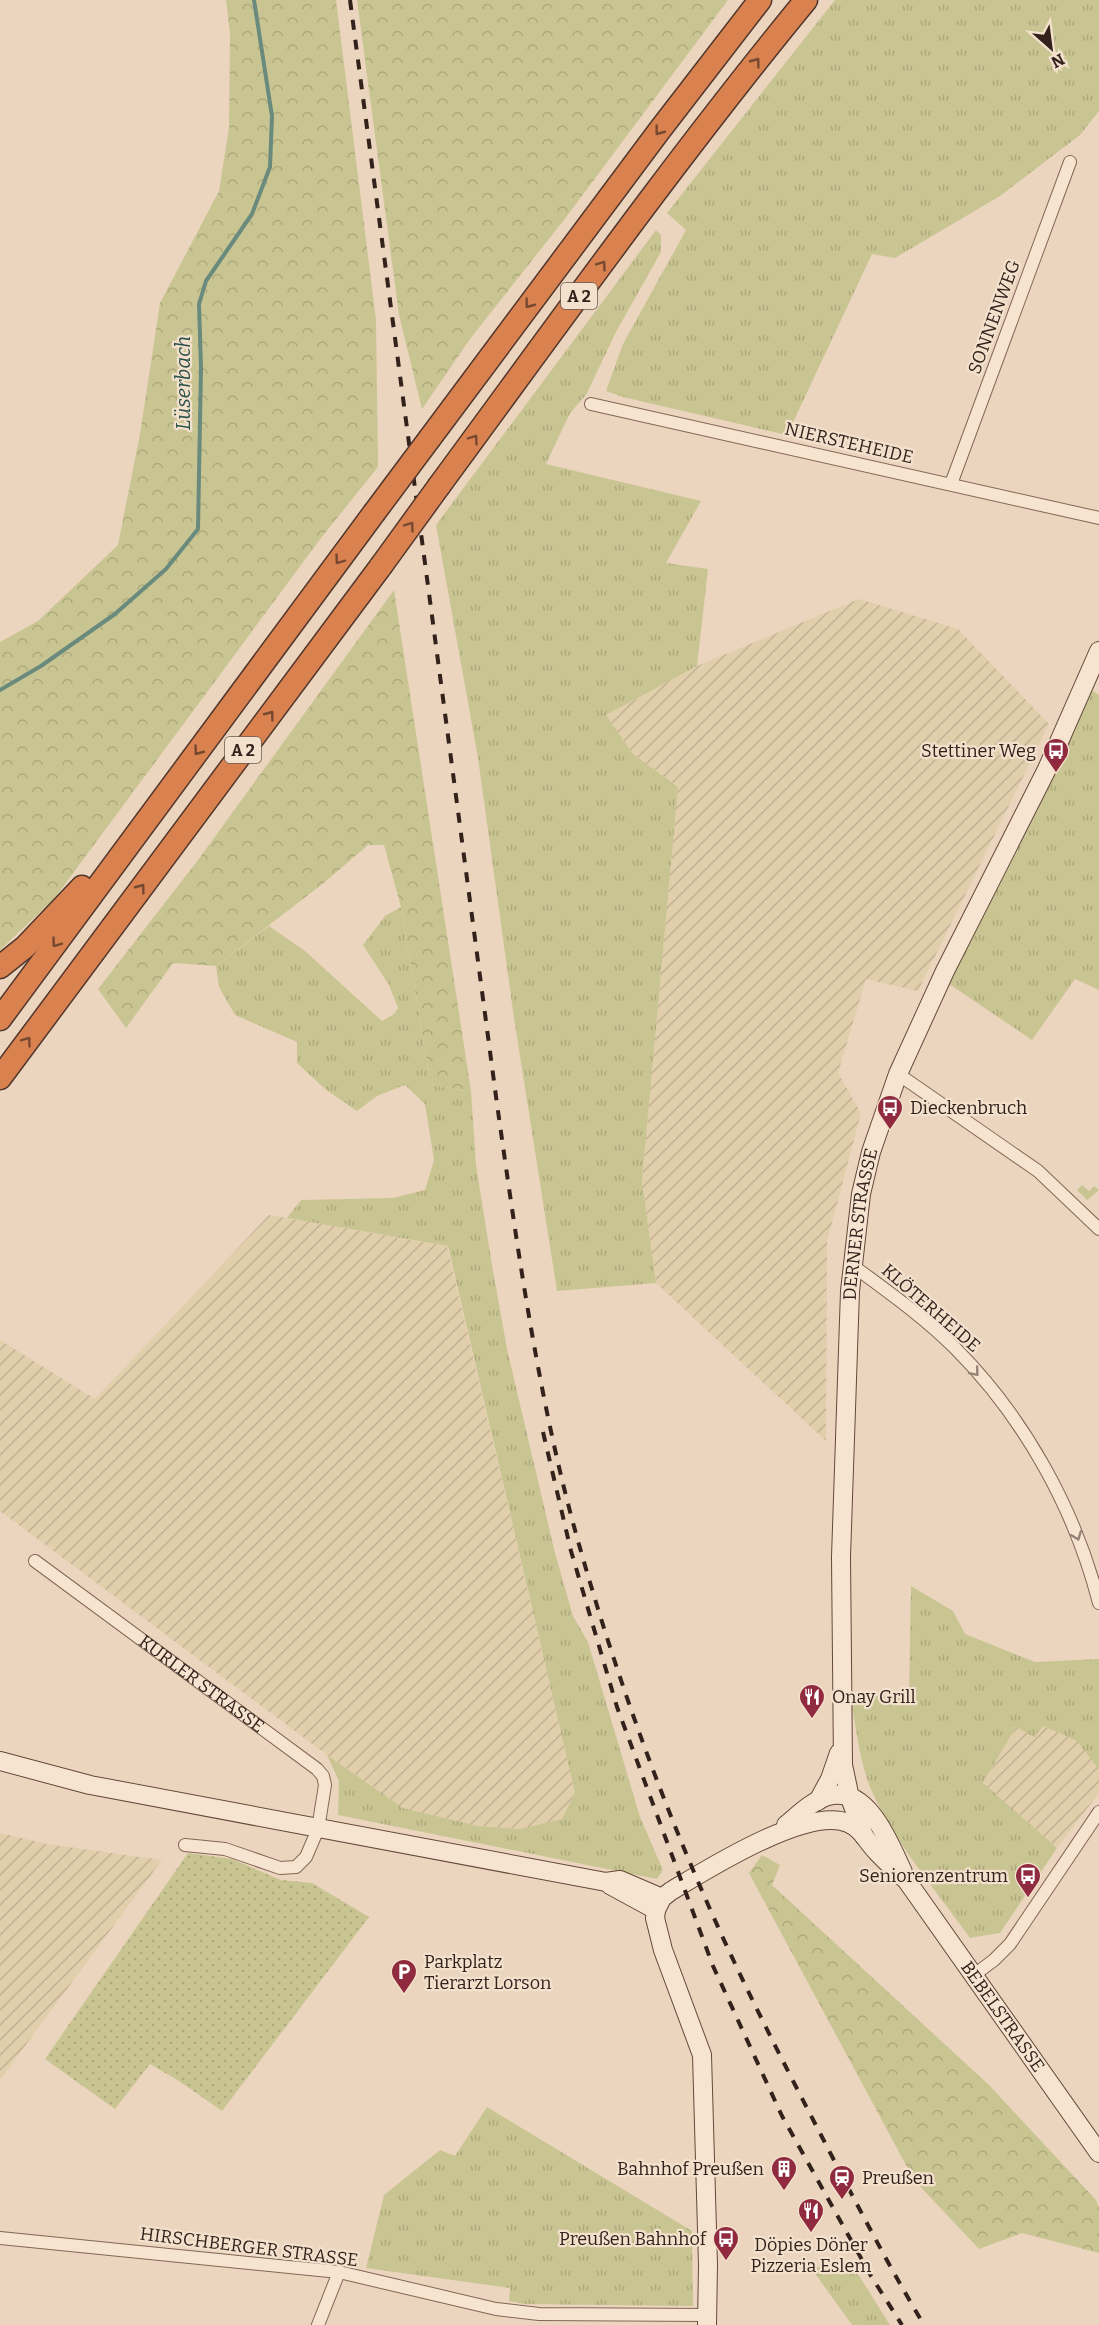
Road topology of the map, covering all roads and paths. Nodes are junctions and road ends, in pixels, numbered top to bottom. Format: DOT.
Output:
graph roads {
  1 [pos="760,0"];
  2 [pos="806,0"];
  3 [pos="1071,162"];
  4 [pos="591,404"];
  5 [pos="951,484"];
  6 [pos="1099,518"];
  7 [pos="1099,651"];
  8 [pos="1095,670"];
  9 [pos="165,795"];
  10 [pos="0,967"];
  11 [pos="0,1019"];
  12 [pos="898,1074"];
  13 [pos="0,1078"];
  14 [pos="1099,1229"];
  15 [pos="852,1265"];
  16 [pos="35,1561"];
  17 [pos="1099,1603"];
  18 [pos="844,1738"];
  19 [pos="0,1761"];
  20 [pos="858,1796"];
  21 [pos="818,1801"];
  22 [pos="1099,1812"];
  23 [pos="812,1821"];
  24 [pos="318,1829"];
  25 [pos="772,1835"];
  26 [pos="864,1836"];
  27 [pos="185,1845"];
  28 [pos="907,1881"];
  29 [pos="659,1904"];
  30 [pos="974,1975"];
  31 [pos="1099,2153"];
  32 [pos="0,2238"];
  33 [pos="339,2272"];
  34 [pos="707,2320"];
  35 [pos="318,2325"];
  1 -- 9 [label="highway, A 2, one-way, bridge"];
  13 -- 2 [label="highway, A 2, one-way, bridge"];
  3 -- 5 [label="street, SONNENWEG"];
  4 -- 5 [label="street, NIERSTEHEIDE"];
  5 -- 6 [label="street, NIERSTEHEIDE"];
  7 -- 8 [label="street, DERNER STRASSE"];
  8 -- 12 [label="street, DERNER STRASSE"];
  9 -- 10 [label="highway"];
  9 -- 11 [label="highway, A 2, one-way"];
  12 -- 14 [label="street"];
  12 -- 15 [label="street, DERNER STRASSE"];
  15 -- 17 [label="street, KLÖTERHEIDE, one-way"];
  15 -- 18 [label="street, DERNER STRASSE"];
  16 -- 24 [label="street, KURLER STRASSE"];
  18 -- 20 [label="street, DERNER STRASSE"];
  18 -- 21 [label="street, DERNER STRASSE"];
  19 -- 24 [label="street"];
  20 -- 21 [label="street"];
  20 -- 23 [label="street"];
  20 -- 26 [label="street"];
  20 -- 28 [label="street, BEBELSTRASSE"];
  21 -- 25 [label="street"];
  22 -- 30 [label="street"];
  23 -- 25 [label="street"];
  23 -- 26 [label="street"];
  24 -- 27 [label="street"];
  24 -- 29 [label="street"];
  25 -- 29 [label="street"];
  26 -- 28 [label="street, BEBELSTRASSE"];
  28 -- 30 [label="street, BEBELSTRASSE"];
  29 -- 34 [label="street"];
  30 -- 31 [label="street, BEBELSTRASSE"];
  32 -- 33 [label="street, HIRSCHBERGER STRASSE"];
  33 -- 34 [label="street, HIRSCHBERGER STRASSE"];
  33 -- 35 [label="street"];
}
